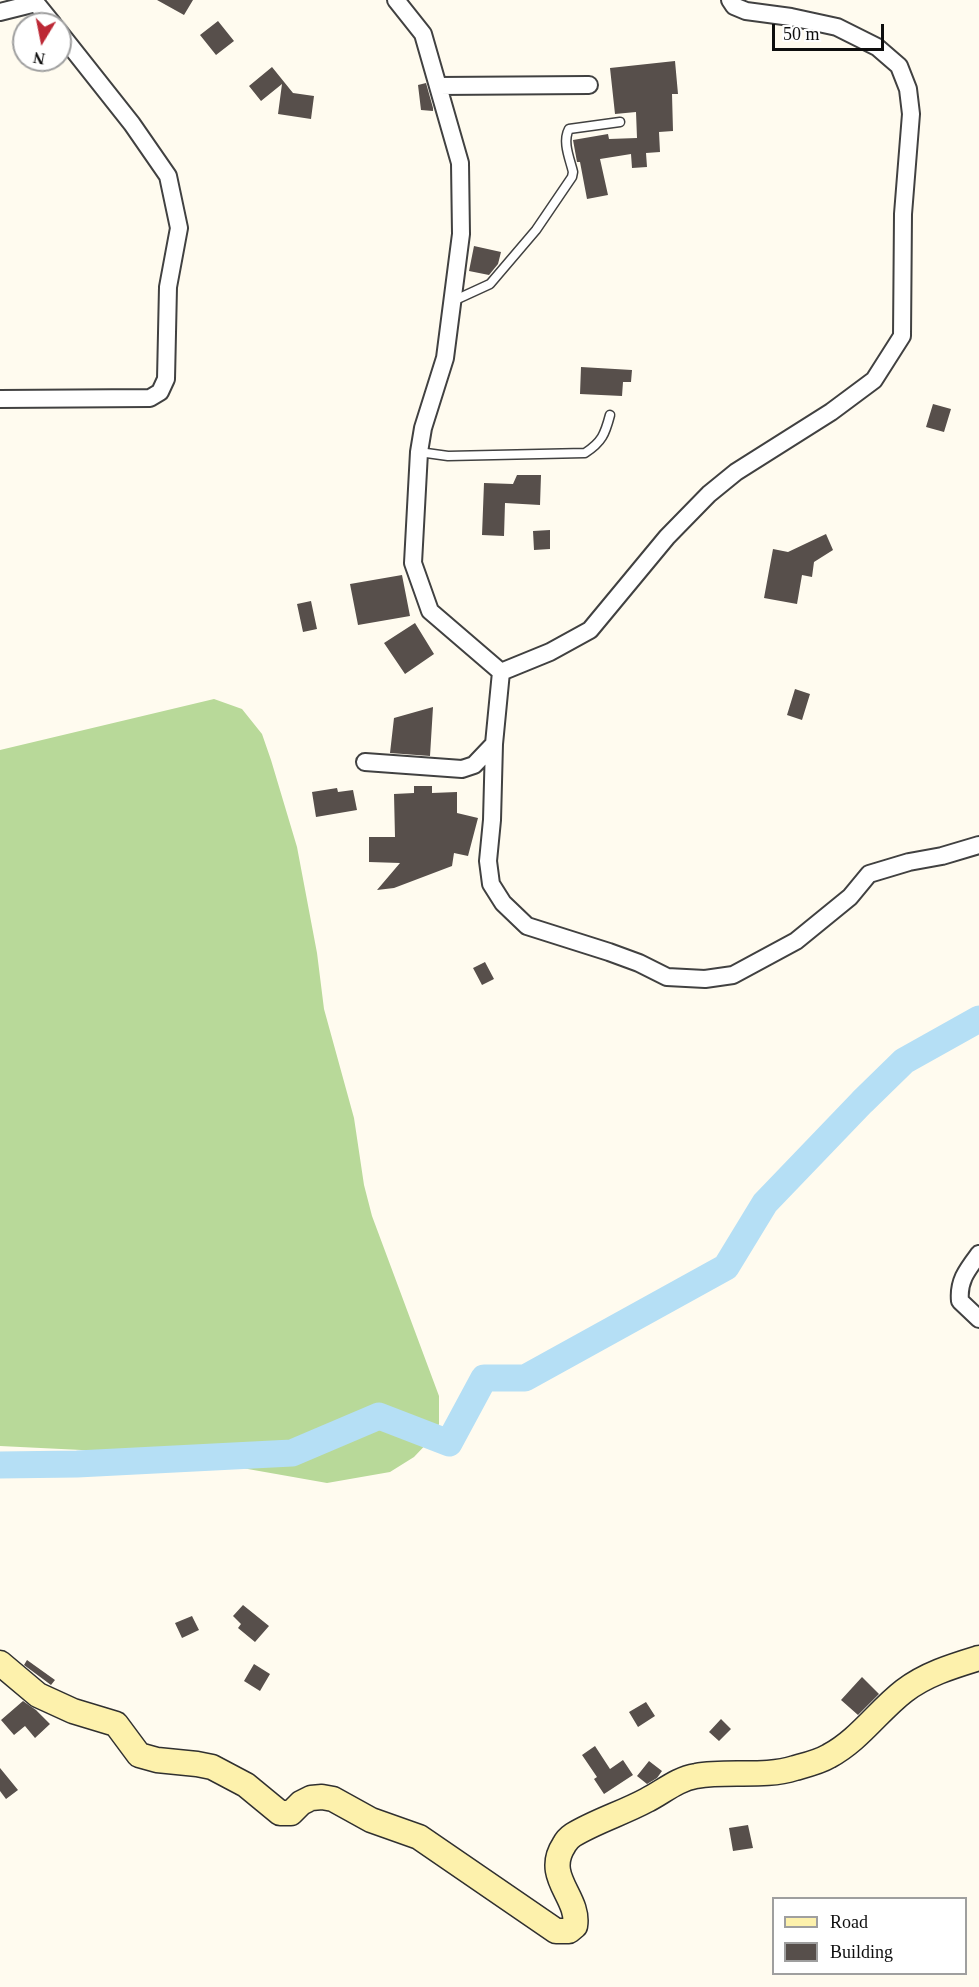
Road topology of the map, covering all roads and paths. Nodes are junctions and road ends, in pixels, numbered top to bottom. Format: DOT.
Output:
graph roads {
  1 [pos="396,0"];
  2 [pos="730,0"];
  3 [pos="36,1"];
  4 [pos="0,12"];
  5 [pos="72,48"];
  6 [pos="590,85"];
  7 [pos="438,86"];
  8 [pos="620,122"];
  9 [pos="452,301"];
  10 [pos="0,399"];
  11 [pos="610,415"];
  12 [pos="419,452"];
  13 [pos="501,672"];
  14 [pos="494,744"];
  15 [pos="365,762"];
  16 [pos="979,845"];
  17 [pos="979,1254"];
  18 [pos="979,1319"];
  19 [pos="979,1658"];
  20 [pos="0,1663"];
  1 -- 7 [label="street"];
  2 -- 13 [label="street"];
  3 -- 4 [label="street"];
  5 -- 10 [label="street"];
  6 -- 7 [label="street"];
  7 -- 9 [label="street"];
  8 -- 9 [label="lane"];
  9 -- 12 [label="street"];
  11 -- 12 [label="lane"];
  12 -- 13 [label="street"];
  13 -- 14 [label="street"];
  14 -- 15 [label="street"];
  14 -- 16 [label="street"];
  17 -- 18 [label="street"];
  19 -- 20 [label="street"];
}
